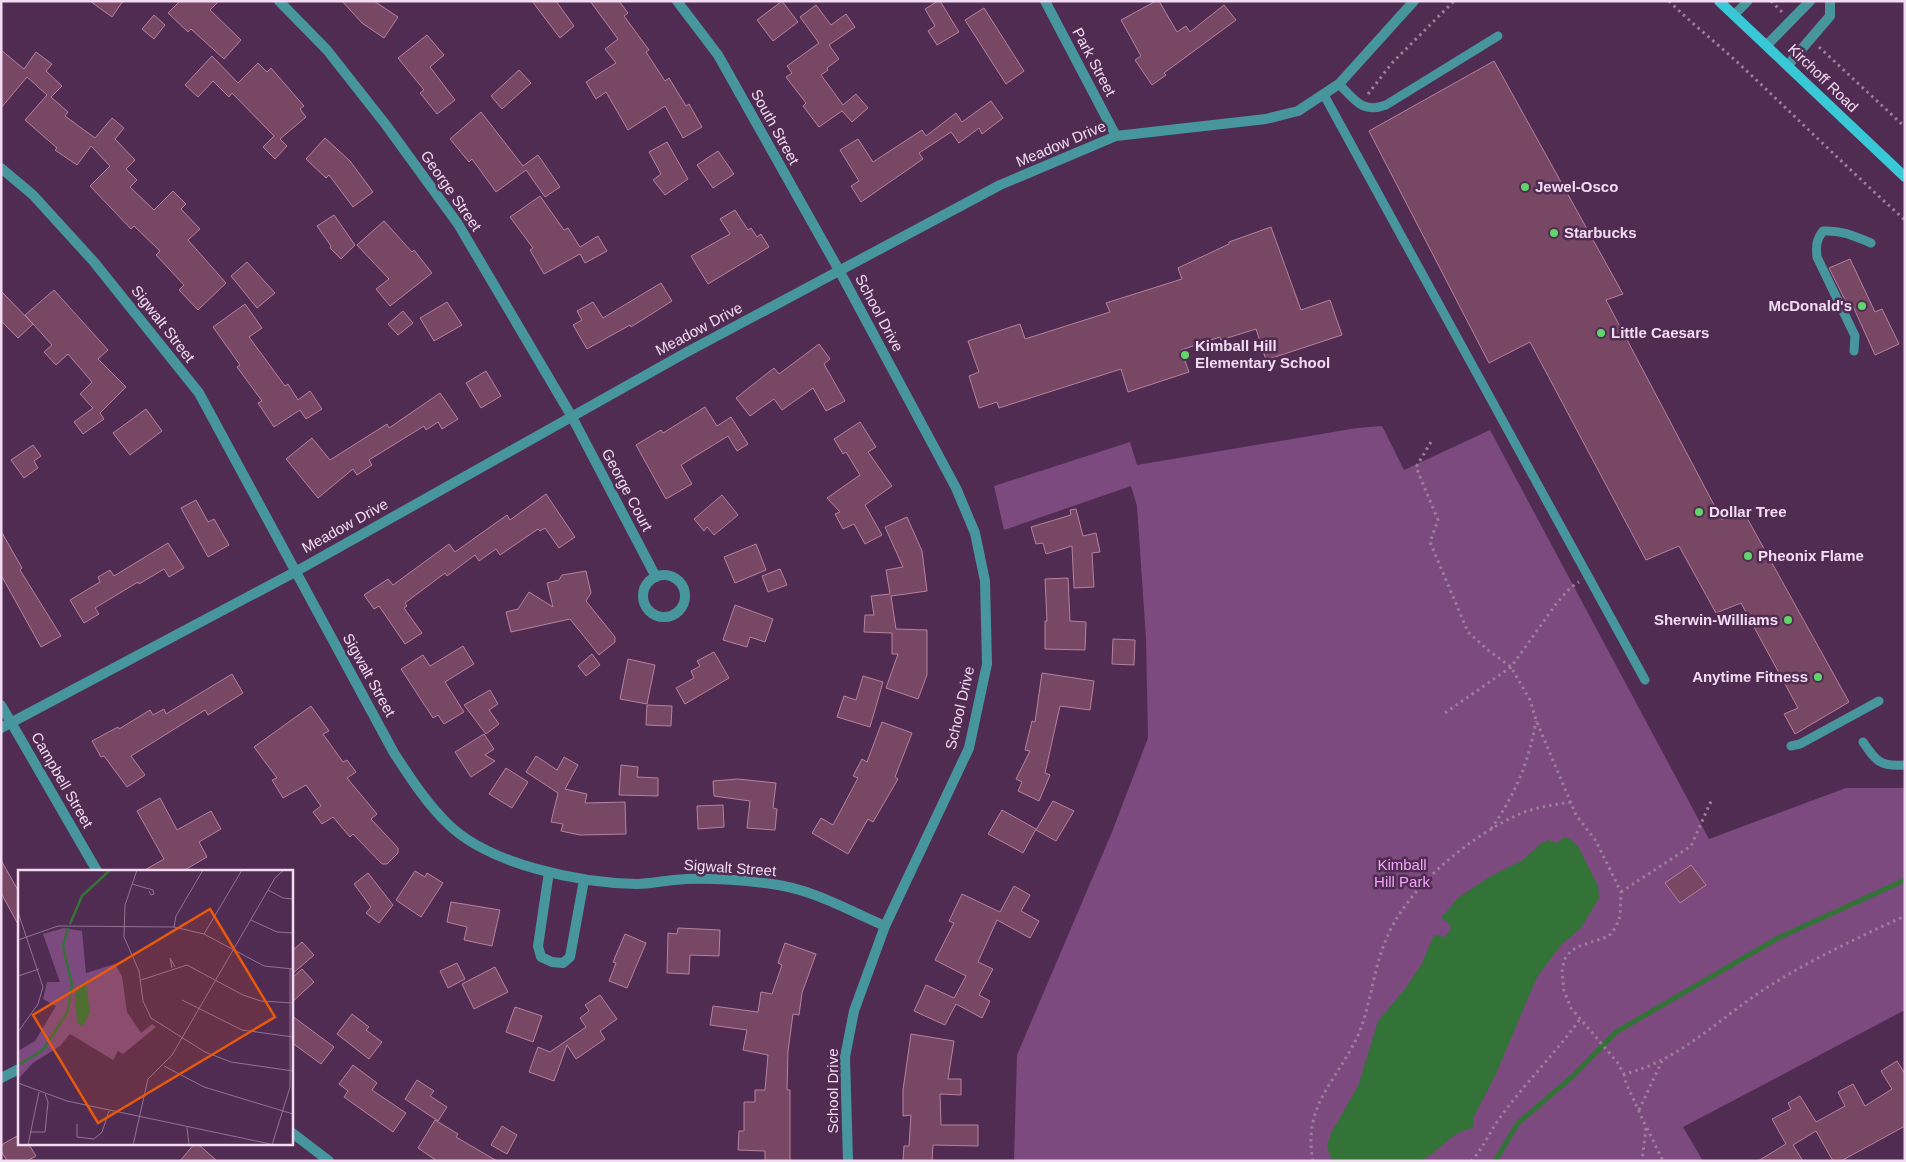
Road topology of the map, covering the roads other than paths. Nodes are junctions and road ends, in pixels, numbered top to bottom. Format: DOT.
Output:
graph roads {
  1 [pos="280,1"];
  2 [pos="677,1"];
  3 [pos="1045,1"];
  4 [pos="1414,1"];
  5 [pos="1719,1"];
  6 [pos="1748,1"];
  7 [pos="1810,1"];
  8 [pos="1830,1"];
  9 [pos="1734,15"];
  10 [pos="1498,36"];
  11 [pos="1767,45"];
  12 [pos="1788,65"];
  13 [pos="1339,84"];
  14 [pos="1324,95"];
  15 [pos="1116,136"];
  16 [pos="1,168"];
  17 [pos="1905,177"];
  18 [pos="1871,243"];
  19 [pos="840,272"];
  20 [pos="1854,351"];
  21 [pos="572,417"];
  22 [pos="295,572"];
  23 [pos="656,577"];
  24 [pos="1645,680"];
  25 [pos="1879,701"];
  26 [pos="1,705"];
  27 [pos="12,723"];
  28 [pos="1,728"];
  29 [pos="1863,742"];
  30 [pos="1790,746"];
  31 [pos="1905,766"];
  32 [pos="96,870"];
  33 [pos="549,872"];
  34 [pos="584,880"];
  35 [pos="885,926"];
  36 [pos="18,1070"];
  37 [pos="1,1078"];
  38 [pos="292,1133"];
  39 [pos="329,1161"];
  40 [pos="848,1161"];
  1 -- 21 [label="street, George Street"];
  2 -- 19 [label="street, South Street"];
  3 -- 15 [label="street, Park Street"];
  4 -- 13 [label="street, Meadow Drive"];
  5 -- 9 [label="main road, Kirchoff Road"];
  6 -- 9 [label="lane"];
  7 -- 11 [label="street"];
  8 -- 12 [label="street"];
  9 -- 11 [label="main road, Kirchoff Road"];
  10 -- 13 [label="lane"];
  11 -- 12 [label="main road, Kirchoff Road"];
  12 -- 17 [label="main road, Kirchoff Road"];
  13 -- 14 [label="street, Meadow Drive"];
  14 -- 15 [label="street, Meadow Drive"];
  14 -- 24 [label="lane"];
  15 -- 19 [label="street, Meadow Drive"];
  16 -- 22 [label="street, Sigwalt Street"];
  18 -- 20 [label="lane"];
  19 -- 21 [label="street, Meadow Drive"];
  19 -- 35 [label="street, School Drive"];
  21 -- 22 [label="street, Meadow Drive"];
  21 -- 23 [label="street, George Court"];
  22 -- 27 [label="street, Meadow Drive"];
  22 -- 33 [label="street, Sigwalt Street"];
  23 -- 23 [label="street"];
  25 -- 30 [label="lane"];
  26 -- 27 [label="street, Campbell Street"];
  27 -- 28 [label="street, Meadow Drive"];
  27 -- 32 [label="street, Campbell Street"];
  29 -- 31 [label="lane"];
  33 -- 34 [label="street, Sigwalt Street"];
  33 -- 34 [label="street"];
  34 -- 35 [label="street, Sigwalt Street"];
  35 -- 40 [label="street, School Drive"];
  36 -- 37 [label="street"];
  38 -- 39 [label="street"];
}
